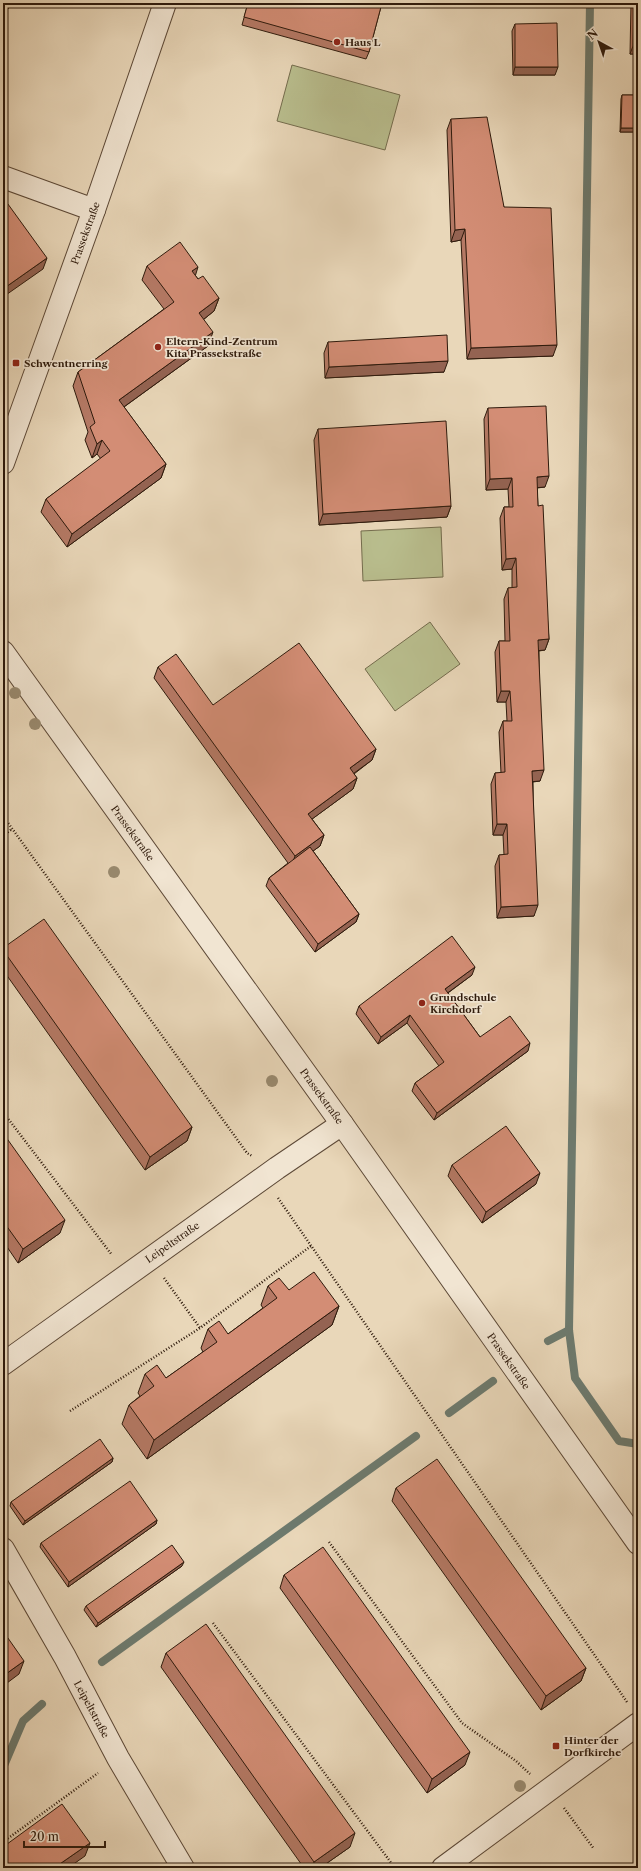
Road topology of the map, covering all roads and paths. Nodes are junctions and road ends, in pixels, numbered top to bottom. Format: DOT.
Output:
graph roads {
  1 [pos="165,3"];
  2 [pos="3,177"];
  3 [pos="94,210"];
  4 [pos="3,463"];
  5 [pos="3,652"];
  6 [pos="3,816"];
  7 [pos="12,829"];
  8 [pos="3,836"];
  9 [pos="3,1112"];
  10 [pos="342,1124"];
  11 [pos="277,1168"];
  12 [pos="311,1246"];
  13 [pos="150,1258"];
  14 [pos="126,1275"];
  15 [pos="200,1328"];
  16 [pos="3,1364"];
  17 [pos="70,1411"];
  18 [pos="329,1542"];
  19 [pos="638,1542"];
  20 [pos="3,1549"];
  21 [pos="213,1623"];
  22 [pos="632,1700"];
  23 [pos="638,1724"];
  24 [pos="118,1758"];
  25 [pos="548,1791"];
  26 [pos="568,1812"];
  27 [pos="3,1842"];
  28 [pos="594,1849"];
  29 [pos="183,1868"];
  30 [pos="395,1868"];
  31 [pos="443,1868"];
  1 -- 3 [label="street, Prassekstraße"];
  2 -- 3 [label="street"];
  3 -- 4 [label="street, Prassekstraße"];
  5 -- 10 [label="street, Prassekstraße"];
  6 -- 7 [label="path"];
  7 -- 8 [label="path"];
  7 -- 11 [label="path"];
  9 -- 14 [label="path"];
  10 -- 11 [label="street, Leipeltstraße"];
  10 -- 19 [label="street, Prassekstraße"];
  11 -- 12 [label="path"];
  11 -- 13 [label="street, Leipeltstraße"];
  12 -- 15 [label="path"];
  12 -- 22 [label="path"];
  13 -- 14 [label="street, Leipeltstraße"];
  13 -- 15 [label="path"];
  14 -- 16 [label="street, Leipeltstraße"];
  15 -- 17 [label="path"];
  18 -- 25 [label="path"];
  20 -- 24 [label="street, Leipeltstraße"];
  21 -- 30 [label="path"];
  23 -- 25 [label="street"];
  24 -- 27 [label="path"];
  24 -- 29 [label="street, Leipeltstraße"];
  25 -- 31 [label="street"];
  26 -- 28 [label="path"];
}
